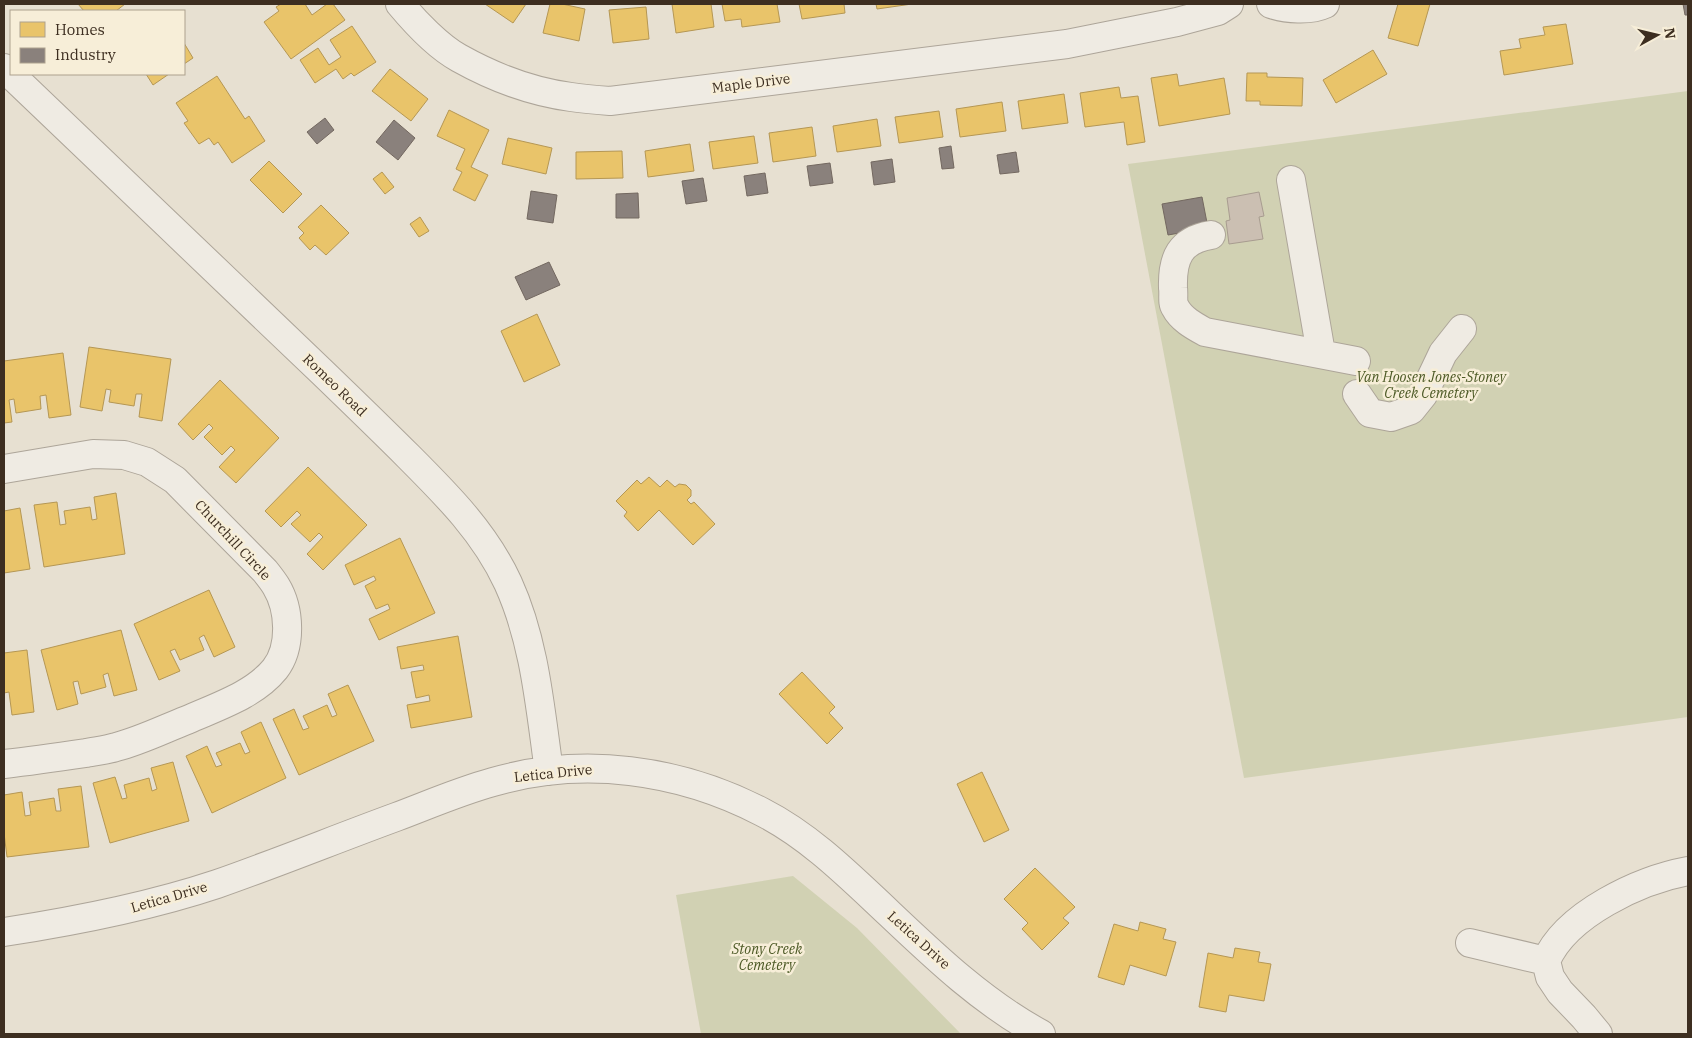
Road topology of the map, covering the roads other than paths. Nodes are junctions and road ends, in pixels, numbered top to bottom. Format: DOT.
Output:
graph roads {
  1 [pos="400,4"];
  2 [pos="1229,4"];
  3 [pos="1270,4"];
  4 [pos="1325,4"];
  5 [pos="11,75"];
  6 [pos="1292,180"];
  7 [pos="1211,235"];
  8 [pos="1462,329"];
  9 [pos="1321,353"];
  10 [pos="1356,361"];
  11 [pos="1357,394"];
  12 [pos="4,469"];
  13 [pos="4,764"];
  14 [pos="549,771"];
  15 [pos="1688,872"];
  16 [pos="4,932"];
  17 [pos="1470,943"];
  18 [pos="1546,961"];
  19 [pos="1039,1034"];
  20 [pos="1598,1034"];
  1 -- 2 [label="street, Maple Drive"];
  3 -- 4 [label="street"];
  5 -- 14 [label="street, Romeo Road"];
  6 -- 9 [label="street"];
  7 -- 9 [label="street"];
  8 -- 11 [label="street"];
  9 -- 10 [label="street"];
  12 -- 13 [label="street, Churchill Circle"];
  14 -- 16 [label="street, Letica Drive"];
  14 -- 19 [label="street, Letica Drive"];
  15 -- 18 [label="street"];
  17 -- 18 [label="street"];
  18 -- 20 [label="street"];
}
